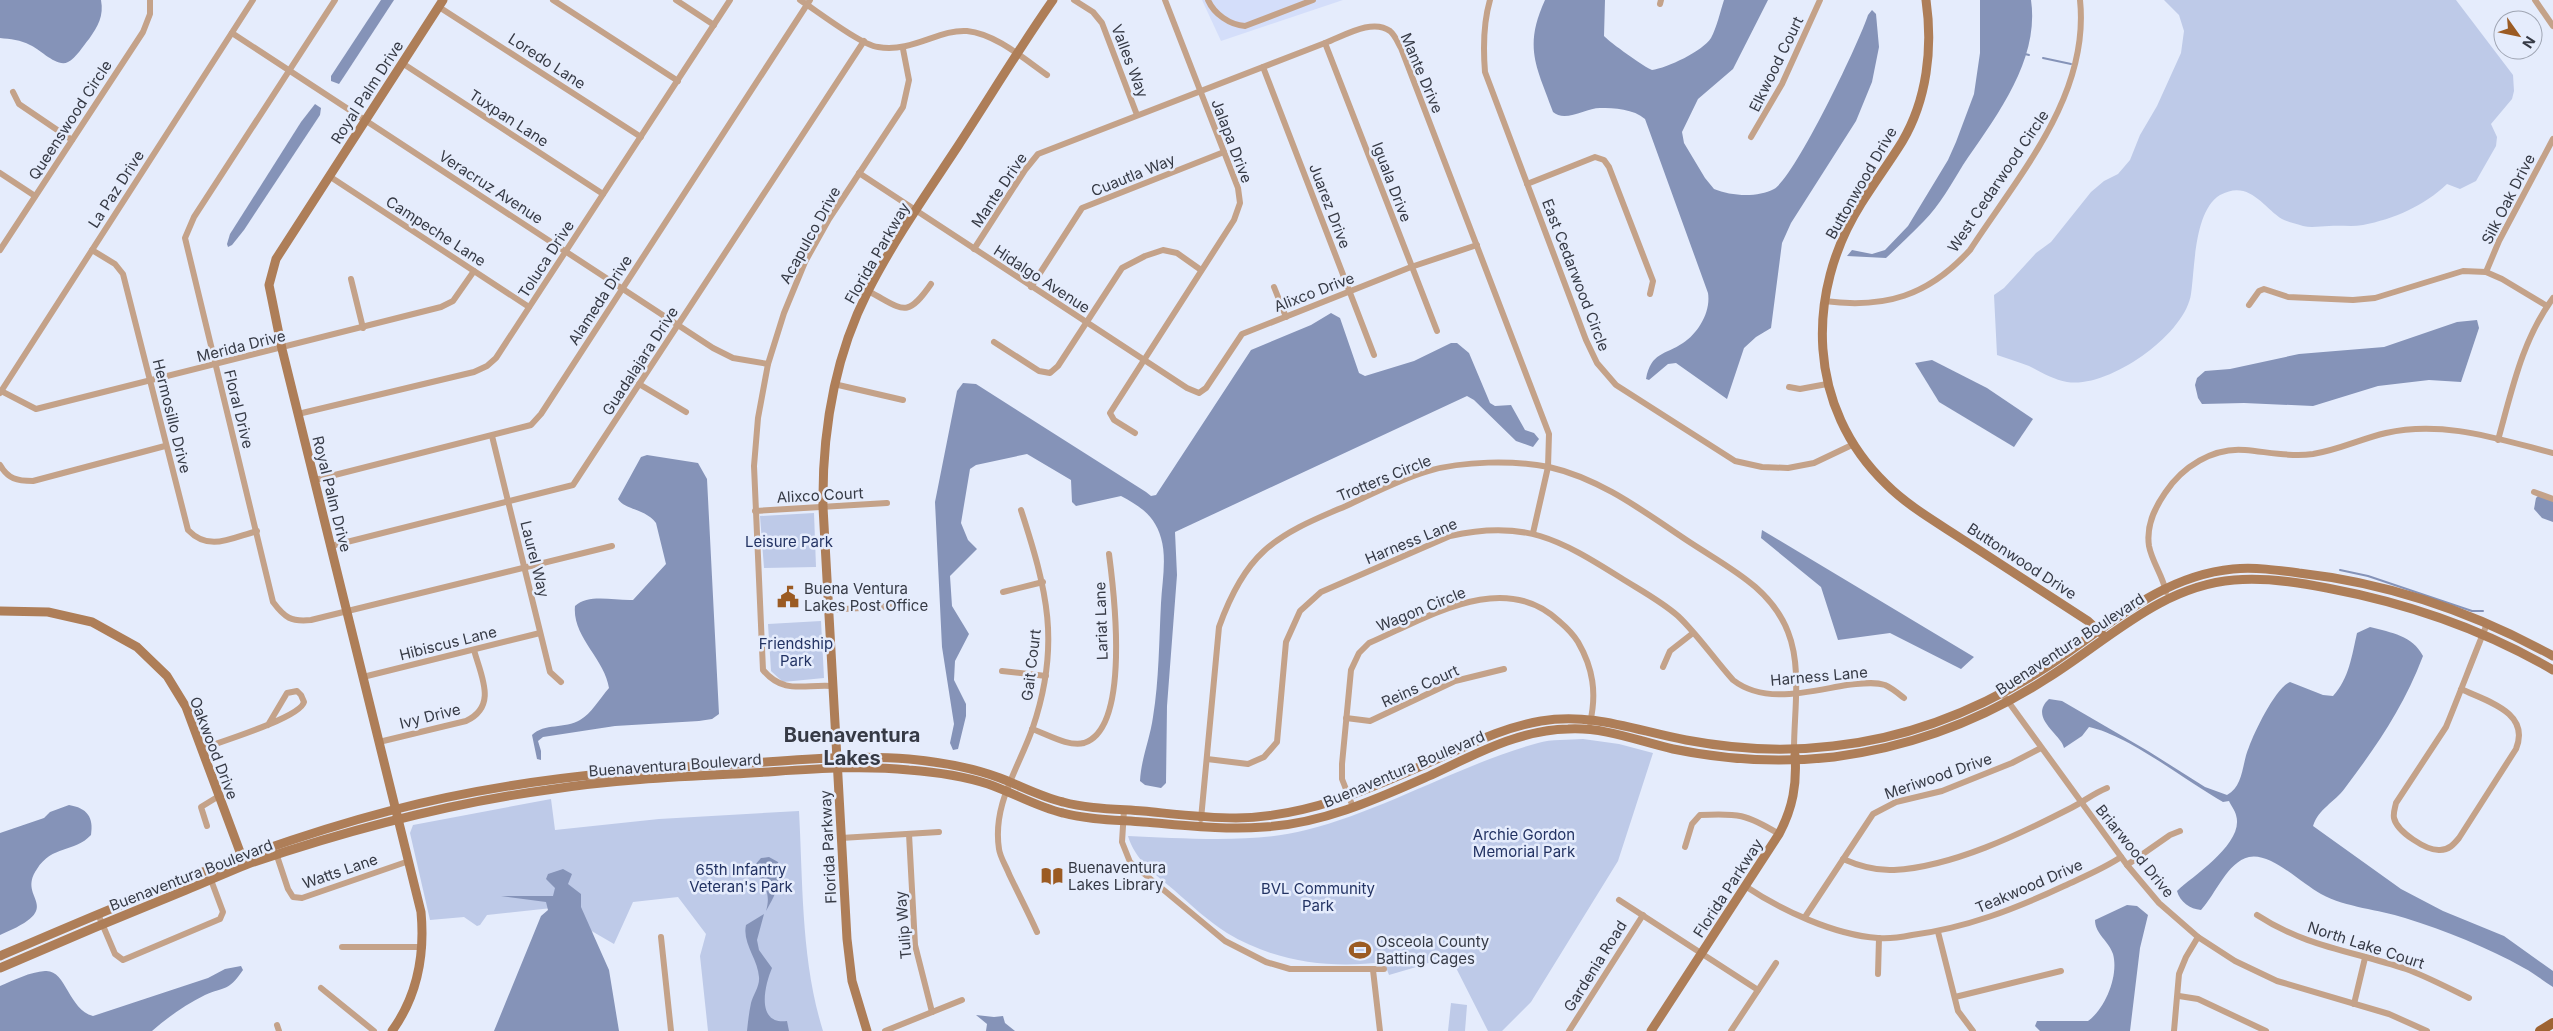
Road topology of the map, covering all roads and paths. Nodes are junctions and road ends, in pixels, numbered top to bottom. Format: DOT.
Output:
graph roads {
  1 [pos="150,0"];
  2 [pos="253,0"];
  3 [pos="335,0"];
  4 [pos="552,0"];
  5 [pos="676,0"];
  6 [pos="730,0"];
  7 [pos="800,0"];
  8 [pos="1053,0"];
  9 [pos="1074,0"];
  10 [pos="1165,0"];
  11 [pos="1208,0"];
  12 [pos="1313,0"];
  13 [pos="1490,0"];
  14 [pos="1820,0"];
  15 [pos="1926,0"];
  16 [pos="2080,0"];
  17 [pos="2535,0"];
  18 [pos="809,2"];
  19 [pos="441,3"];
  20 [pos="714,25"];
  21 [pos="2553,26"];
  22 [pos="232,33"];
  23 [pos="864,41"];
  24 [pos="1326,42"];
  25 [pos="903,48"];
  26 [pos="1017,55"];
  27 [pos="402,63"];
  28 [pos="1263,67"];
  29 [pos="289,70"];
  30 [pos="1047,75"];
  31 [pos="678,81"];
  32 [pos="1200,90"];
  33 [pos="12,92"];
  34 [pos="1137,115"];
  35 [pos="365,120"];
  36 [pos="641,137"];
  37 [pos="1750,137"];
  38 [pos="2553,139"];
  39 [pos="72,140"];
  40 [pos="1224,152"];
  41 [pos="0,173"];
  42 [pos="859,173"];
  43 [pos="329,176"];
  44 [pos="1527,184"];
  45 [pos="603,194"];
  46 [pos="35,196"];
  47 [pos="916,211"];
  48 [pos="1477,245"];
  49 [pos="974,249"];
  50 [pos="0,250"];
  51 [pos="92,250"];
  52 [pos="567,251"];
  53 [pos="1411,267"];
  54 [pos="1202,270"];
  55 [pos="474,271"];
  56 [pos="2486,272"];
  57 [pos="351,278"];
  58 [pos="931,284"];
  59 [pos="1031,287"];
  60 [pos="1274,287"];
  61 [pos="623,288"];
  62 [pos="868,291"];
  63 [pos="1350,292"];
  64 [pos="1650,294"];
  65 [pos="2553,298"];
  66 [pos="1824,301"];
  67 [pos="2249,305"];
  68 [pos="2546,306"];
  69 [pos="529,307"];
  70 [pos="1286,317"];
  71 [pos="1087,323"];
  72 [pos="678,325"];
  73 [pos="363,328"];
  74 [pos="1437,331"];
  75 [pos="994,342"];
  76 [pos="282,349"];
  77 [pos="1374,355"];
  78 [pos="1143,360"];
  79 [pos="768,364"];
  80 [pos="216,365"];
  81 [pos="150,382"];
  82 [pos="639,384"];
  83 [pos="834,384"];
  84 [pos="1827,384"];
  85 [pos="1789,387"];
  86 [pos="1187,388"];
  87 [pos="1,392"];
  88 [pos="903,400"];
  89 [pos="686,412"];
  90 [pos="298,414"];
  91 [pos="1135,433"];
  92 [pos="492,436"];
  93 [pos="2498,440"];
  94 [pos="1854,444"];
  95 [pos="165,446"];
  96 [pos="2553,454"];
  97 [pos="0,465"];
  98 [pos="1548,467"];
  99 [pos="315,480"];
  100 [pos="2534,492"];
  101 [pos="2553,499"];
  102 [pos="508,502"];
  103 [pos="887,503"];
  104 [pos="823,507"];
  105 [pos="1021,510"];
  106 [pos="755,511"];
  107 [pos="257,531"];
  108 [pos="1533,533"];
  109 [pos="331,546"];
  110 [pos="612,546"];
  111 [pos="1109,554"];
  112 [pos="524,567"];
  113 [pos="1043,582"];
  114 [pos="2165,587"];
  115 [pos="1004,592"];
  116 [pos="2168,598"];
  117 [pos="894,606"];
  118 [pos="828,610"];
  119 [pos="0,611"];
  120 [pos="347,611"];
  121 [pos="2487,624"];
  122 [pos="2099,630"];
  123 [pos="540,633"];
  124 [pos="1693,633"];
  125 [pos="2483,634"];
  126 [pos="2106,638"];
  127 [pos="474,650"];
  128 [pos="2553,656"];
  129 [pos="1664,667"];
  130 [pos="1504,669"];
  131 [pos="2553,670"];
  132 [pos="1002,671"];
  133 [pos="1046,676"];
  134 [pos="363,677"];
  135 [pos="561,682"];
  136 [pos="832,686"];
  137 [pos="2461,689"];
  138 [pos="1795,693"];
  139 [pos="2002,693"];
  140 [pos="1904,698"];
  141 [pos="2008,702"];
  142 [pos="1346,718"];
  143 [pos="1591,719"];
  144 [pos="268,725"];
  145 [pos="1032,729"];
  146 [pos="1588,729"];
  147 [pos="379,742"];
  148 [pos="2041,748"];
  149 [pos="202,749"];
  150 [pos="1794,749"];
  151 [pos="836,758"];
  152 [pos="1207,759"];
  153 [pos="1795,760"];
  154 [pos="837,768"];
  155 [pos="1010,782"];
  156 [pos="2107,788"];
  157 [pos="1005,791"];
  158 [pos="218,796"];
  159 [pos="1350,798"];
  160 [pos="2081,802"];
  161 [pos="1354,807"];
  162 [pos="396,809"];
  163 [pos="1124,810"];
  164 [pos="1201,816"];
  165 [pos="398,819"];
  166 [pos="1124,820"];
  167 [pos="206,826"];
  168 [pos="1200,826"];
  169 [pos="2180,831"];
  170 [pos="939,832"];
  171 [pos="909,834"];
  172 [pos="1779,834"];
  173 [pos="841,838"];
  174 [pos="1685,847"];
  175 [pos="241,856"];
  176 [pos="277,856"];
  177 [pos="2121,856"];
  178 [pos="1842,859"];
  179 [pos="409,861"];
  180 [pos="2127,864"];
  181 [pos="244,865"];
  182 [pos="211,880"];
  183 [pos="1745,886"];
  184 [pos="1619,900"];
  185 [pos="98,914"];
  186 [pos="1642,915"];
  187 [pos="2256,915"];
  188 [pos="1805,917"];
  189 [pos="85,920"];
  190 [pos="102,924"];
  191 [pos="89,930"];
  192 [pos="1037,932"];
  193 [pos="1938,932"];
  194 [pos="661,937"];
  195 [pos="2198,937"];
  196 [pos="1879,938"];
  197 [pos="423,947"];
  198 [pos="342,948"];
  199 [pos="1701,954"];
  200 [pos="0,956"];
  201 [pos="2365,958"];
  202 [pos="1776,963"];
  203 [pos="0,968"];
  204 [pos="1384,969"];
  205 [pos="1373,970"];
  206 [pos="2061,971"];
  207 [pos="1878,974"];
  208 [pos="322,988"];
  209 [pos="1758,990"];
  210 [pos="2178,996"];
  211 [pos="1955,997"];
  212 [pos="2469,998"];
  213 [pos="962,1000"];
  214 [pos="2354,1004"];
  215 [pos="932,1012"];
  216 [pos="2553,1022"];
  217 [pos="2255,1029"];
  218 [pos="374,1031"];
  219 [pos="392,1031"];
  220 [pos="671,1031"];
  221 [pos="867,1031"];
  222 [pos="885,1031"];
  223 [pos="1380,1031"];
  224 [pos="1569,1031"];
  225 [pos="1651,1031"];
  226 [pos="1731,1031"];
  227 [pos="1972,1031"];
  228 [pos="2174,1031"];
  229 [pos="2266,1031"];
  230 [pos="2427,1031"];
  231 [pos="2540,1031"];
  1 -- 39 [label="street, Queenswood Circle"];
  2 -- 22 [label="street, La Paz Drive"];
  3 -- 29 [label="street, Floral Drive"];
  4 -- 31 [label="street"];
  5 -- 20 [label="street"];
  6 -- 20 [label="street, Toluca Drive"];
  7 -- 18 [label="street"];
  8 -- 26 [label="main road, Florida Parkway"];
  9 -- 34 [label="street, Valles Way"];
  10 -- 32 [label="street, Jalapa Drive"];
  11 -- 12 [label="street"];
  13 -- 44 [label="street, East Cedarwood Circle"];
  14 -- 37 [label="street, Elkwood Court"];
  15 -- 66 [label="main road, Buttonwood Drive"];
  16 -- 66 [label="street, West Cedarwood Circle"];
  17 -- 21 [label="street"];
  18 -- 23 [label="street"];
  18 -- 61 [label="street, Alameda Drive"];
  19 -- 27 [label="main road, Royal Palm Drive"];
  19 -- 36 [label="street, Loredo Lane"];
  20 -- 31 [label="street, Toluca Drive"];
  22 -- 29 [label="street, Veracruz Avenue"];
  22 -- 51 [label="street, La Paz Drive"];
  23 -- 25 [label="street"];
  23 -- 72 [label="street, Guadalajara Drive"];
  24 -- 28 [label="street, Mante Drive"];
  24 -- 48 [label="street, Mante Drive"];
  24 -- 53 [label="street, Iguala Drive"];
  25 -- 26 [label="street"];
  25 -- 42 [label="street, Acapulco Drive"];
  26 -- 30 [label="street"];
  26 -- 47 [label="main road, Florida Parkway"];
  27 -- 35 [label="main road, Royal Palm Drive"];
  27 -- 45 [label="street, Tuxpan Lane"];
  28 -- 32 [label="street, Mante Drive"];
  28 -- 63 [label="street, Juarez Drive"];
  29 -- 35 [label="street, Veracruz Avenue"];
  29 -- 80 [label="street, Floral Drive"];
  31 -- 36 [label="street, Toluca Drive"];
  32 -- 34 [label="street, Mante Drive"];
  32 -- 40 [label="street, Jalapa Drive"];
  33 -- 39 [label="street"];
  34 -- 49 [label="street, Mante Drive"];
  35 -- 43 [label="main road, Royal Palm Drive"];
  35 -- 52 [label="street, Veracruz Avenue"];
  36 -- 45 [label="street, Toluca Drive"];
  38 -- 56 [label="street, Silk Oak Drive"];
  39 -- 46 [label="street, Queenswood Circle"];
  40 -- 54 [label="street, Jalapa Drive"];
  40 -- 59 [label="street, Cuautla Way"];
  41 -- 46 [label="street"];
  42 -- 47 [label="street, Hidalgo Avenue"];
  42 -- 79 [label="street, Acapulco Drive"];
  43 -- 55 [label="street, Campeche Lane"];
  43 -- 76 [label="main road, Royal Palm Drive"];
  44 -- 64 [label="street"];
  44 -- 94 [label="street, East Cedarwood Circle"];
  45 -- 52 [label="street, Toluca Drive"];
  46 -- 50 [label="street, Queenswood Circle"];
  47 -- 49 [label="street, Hidalgo Avenue"];
  47 -- 62 [label="main road, Florida Parkway"];
  48 -- 53 [label="street, Alixco Drive"];
  48 -- 98 [label="street, Mante Drive"];
  49 -- 59 [label="street, Hidalgo Avenue"];
  51 -- 81 [label="street, Hermosillo Drive"];
  51 -- 87 [label="street, La Paz Drive"];
  52 -- 61 [label="street, Veracruz Avenue"];
  52 -- 69 [label="street, Toluca Drive"];
  53 -- 63 [label="street, Alixco Drive"];
  53 -- 74 [label="street, Iguala Drive"];
  54 -- 71 [label="street"];
  54 -- 78 [label="street, Jalapa Drive"];
  55 -- 69 [label="street, Campeche Lane"];
  55 -- 73 [label="street, Merida Drive"];
  56 -- 67 [label="street"];
  56 -- 68 [label="street"];
  57 -- 73 [label="street"];
  58 -- 62 [label="street"];
  59 -- 71 [label="street, Hidalgo Avenue"];
  60 -- 70 [label="street"];
  61 -- 72 [label="street, Veracruz Avenue"];
  61 -- 92 [label="street, Alameda Drive"];
  62 -- 83 [label="main road, Florida Parkway"];
  63 -- 70 [label="street, Alixco Drive"];
  63 -- 77 [label="street, Juarez Drive"];
  65 -- 68 [label="street"];
  66 -- 84 [label="main road, Buttonwood Drive"];
  68 -- 93 [label="street"];
  69 -- 90 [label="street, Toluca Drive"];
  70 -- 86 [label="street, Alixco Drive"];
  71 -- 75 [label="street"];
  71 -- 78 [label="street, Hidalgo Avenue"];
  72 -- 79 [label="street, Veracruz Avenue"];
  72 -- 82 [label="street, Guadalajara Drive"];
  73 -- 76 [label="street, Merida Drive"];
  76 -- 80 [label="street, Merida Drive"];
  76 -- 90 [label="main road, Royal Palm Drive"];
  78 -- 86 [label="street, Hidalgo Avenue"];
  78 -- 91 [label="street, Jalapa Drive"];
  79 -- 106 [label="street, Acapulco Drive"];
  80 -- 81 [label="street, Merida Drive"];
  80 -- 107 [label="street, Floral Drive"];
  81 -- 87 [label="street, Merida Drive"];
  81 -- 95 [label="street, Hermosillo Drive"];
  82 -- 89 [label="street"];
  82 -- 102 [label="street, Guadalajara Drive"];
  83 -- 88 [label="street"];
  83 -- 104 [label="main road, Florida Parkway"];
  84 -- 85 [label="street"];
  84 -- 94 [label="main road, Buttonwood Drive"];
  90 -- 99 [label="main road, Royal Palm Drive"];
  92 -- 99 [label="street, Alameda Drive"];
  92 -- 102 [label="street, Laurel Way"];
  93 -- 96 [label="street"];
  93 -- 114 [label="street"];
  94 -- 122 [label="main road, Buttonwood Drive"];
  95 -- 97 [label="street"];
  95 -- 107 [label="street, Hermosillo Drive"];
  98 -- 108 [label="street, Mante Drive"];
  98 -- 138 [label="street, Trotters Circle"];
  98 -- 152 [label="street, Trotters Circle"];
  99 -- 109 [label="main road, Royal Palm Drive"];
  100 -- 101 [label="street"];
  102 -- 109 [label="street, Guadalajara Drive"];
  102 -- 112 [label="street, Laurel Way"];
  103 -- 104 [label="street, Alixco Court"];
  104 -- 106 [label="street, Alixco Court"];
  104 -- 118 [label="main road, Florida Parkway"];
  105 -- 113 [label="street, Gait Court"];
  106 -- 136 [label="street, Acapulco Drive"];
  107 -- 120 [label="street, Floral Drive"];
  108 -- 124 [label="street, Harness Lane"];
  108 -- 152 [label="street, Harness Lane"];
  109 -- 120 [label="main road, Royal Palm Drive"];
  110 -- 112 [label="street, Floral Drive"];
  111 -- 145 [label="street, Lariat Lane"];
  112 -- 120 [label="street, Floral Drive"];
  112 -- 123 [label="street, Laurel Way"];
  113 -- 115 [label="street"];
  113 -- 133 [label="street, Gait Court"];
  114 -- 116 [label="street"];
  114 -- 121 [label="main road, Buenaventura Boulevard"];
  114 -- 122 [label="main road, Buenaventura Boulevard"];
  116 -- 125 [label="main road, Buenaventura Boulevard"];
  116 -- 126 [label="main road, Buenaventura Boulevard"];
  117 -- 118 [label="street"];
  118 -- 136 [label="main road, Florida Parkway"];
  119 -- 149 [label="main road, Oakwood Drive"];
  120 -- 134 [label="main road, Royal Palm Drive"];
  121 -- 125 [label="street"];
  121 -- 128 [label="main road, Buenaventura Boulevard"];
  122 -- 126 [label="main road, Buttonwood Drive"];
  122 -- 139 [label="main road, Buenaventura Boulevard"];
  123 -- 127 [label="street, Hibiscus Lane"];
  123 -- 135 [label="street, Laurel Way"];
  124 -- 129 [label="street"];
  124 -- 138 [label="street, Harness Lane"];
  125 -- 131 [label="main road, Buenaventura Boulevard"];
  125 -- 137 [label="street"];
  126 -- 141 [label="main road, Buenaventura Boulevard"];
  127 -- 134 [label="street, Hibiscus Lane"];
  127 -- 147 [label="street, Ivy Drive"];
  130 -- 142 [label="street, Reins Court"];
  132 -- 133 [label="street"];
  133 -- 145 [label="street, Gait Court"];
  134 -- 147 [label="main road, Royal Palm Drive"];
  136 -- 151 [label="main road, Florida Parkway"];
  137 -- 137 [label="street"];
  138 -- 140 [label="street, Harness Lane"];
  138 -- 150 [label="street, Trotters Circle"];
  139 -- 141 [label="street, Briarwood Drive"];
  139 -- 150 [label="main road, Buenaventura Boulevard"];
  141 -- 148 [label="street, Briarwood Drive"];
  141 -- 153 [label="main road, Buenaventura Boulevard"];
  142 -- 143 [label="street, Wagon Circle"];
  142 -- 159 [label="street, Wagon Circle"];
  143 -- 146 [label="street, Wagon Circle"];
  143 -- 150 [label="main road, Buenaventura Boulevard"];
  143 -- 159 [label="main road, Buenaventura Boulevard"];
  144 -- 144 [label="street"];
  144 -- 149 [label="street"];
  145 -- 155 [label="street, Gait Court"];
  146 -- 153 [label="main road, Buenaventura Boulevard"];
  146 -- 161 [label="main road, Buenaventura Boulevard"];
  147 -- 162 [label="main road, Royal Palm Drive"];
  148 -- 160 [label="street, Briarwood Drive"];
  148 -- 178 [label="street, Meriwood Drive"];
  149 -- 158 [label="main road, Oakwood Drive"];
  150 -- 153 [label="main road, Florida Parkway"];
  151 -- 154 [label="main road, Florida Parkway"];
  151 -- 155 [label="main road, Buenaventura Boulevard"];
  151 -- 162 [label="main road, Buenaventura Boulevard"];
  152 -- 164 [label="street, Trotters Circle"];
  153 -- 172 [label="main road, Florida Parkway"];
  154 -- 157 [label="main road, Buenaventura Boulevard"];
  154 -- 165 [label="main road, Buenaventura Boulevard"];
  154 -- 173 [label="main road, Florida Parkway"];
  155 -- 157 [label="street, Gait Court"];
  155 -- 163 [label="main road, Buenaventura Boulevard"];
  156 -- 160 [label="street"];
  157 -- 166 [label="main road, Buenaventura Boulevard"];
  157 -- 192 [label="street, Gait Court"];
  158 -- 167 [label="street"];
  158 -- 175 [label="main road, Oakwood Drive"];
  159 -- 161 [label="street, Wagon Circle"];
  159 -- 164 [label="main road, Buenaventura Boulevard"];
  160 -- 177 [label="street, Briarwood Drive"];
  160 -- 178 [label="street"];
  161 -- 168 [label="main road, Buenaventura Boulevard"];
  162 -- 165 [label="main road, Royal Palm Drive"];
  162 -- 175 [label="main road, Buenaventura Boulevard"];
  163 -- 164 [label="main road, Buenaventura Boulevard"];
  163 -- 166 [label="street"];
  164 -- 168 [label="street, Trotters Circle"];
  165 -- 176 [label="main road, Buenaventura Boulevard"];
  165 -- 179 [label="main road, Royal Palm Drive"];
  166 -- 168 [label="main road, Buenaventura Boulevard"];
  166 -- 205 [label="street"];
  169 -- 180 [label="street"];
  170 -- 171 [label="street"];
  171 -- 173 [label="street"];
  171 -- 215 [label="street, Tulip Way"];
  172 -- 174 [label="street"];
  172 -- 183 [label="main road, Florida Parkway"];
  173 -- 221 [label="main road, Florida Parkway"];
  175 -- 181 [label="main road, Oakwood Drive"];
  175 -- 185 [label="main road, Buenaventura Boulevard"];
  176 -- 179 [label="street, Watts Lane"];
  176 -- 181 [label="main road, Buenaventura Boulevard"];
  177 -- 180 [label="street, Briarwood Drive"];
  177 -- 193 [label="street, Teakwood Drive"];
  178 -- 188 [label="street, Meriwood Drive"];
  179 -- 197 [label="main road, Royal Palm Drive"];
  180 -- 195 [label="street, Briarwood Drive"];
  181 -- 182 [label="main road, Buenaventura Boulevard"];
  182 -- 190 [label="main road, Buenaventura Boulevard"];
  182 -- 190 [label="street"];
  183 -- 188 [label="street, Teakwood Drive"];
  183 -- 199 [label="main road, Florida Parkway"];
  184 -- 186 [label="street"];
  185 -- 189 [label="main road, Buenaventura Boulevard"];
  185 -- 190 [label="street"];
  186 -- 199 [label="street"];
  186 -- 224 [label="street, Gardenia Road"];
  187 -- 201 [label="street, North Lake Court"];
  188 -- 196 [label="street, Teakwood Drive"];
  189 -- 191 [label="street"];
  189 -- 200 [label="main road, Buenaventura Boulevard"];
  190 -- 191 [label="main road, Buenaventura Boulevard"];
  191 -- 203 [label="main road, Buenaventura Boulevard"];
  193 -- 196 [label="street, Teakwood Drive"];
  193 -- 211 [label="street"];
  194 -- 220 [label="street"];
  195 -- 210 [label="street"];
  195 -- 214 [label="street, Briarwood Drive"];
  196 -- 207 [label="street"];
  197 -- 198 [label="street"];
  197 -- 219 [label="main road, Royal Palm Drive"];
  199 -- 209 [label="street"];
  199 -- 225 [label="main road, Florida Parkway"];
  201 -- 212 [label="street, North Lake Court"];
  201 -- 214 [label="street"];
  202 -- 209 [label="street"];
  204 -- 205 [label="street"];
  205 -- 223 [label="street"];
  206 -- 211 [label="street"];
  208 -- 218 [label="street"];
  209 -- 226 [label="street"];
  210 -- 217 [label="street"];
  210 -- 228 [label="street"];
  211 -- 227 [label="street"];
  213 -- 215 [label="street"];
  214 -- 230 [label="street, Briarwood Drive"];
  215 -- 222 [label="street"];
  216 -- 231 [label="main road"];
  217 -- 229 [label="street"];
}
